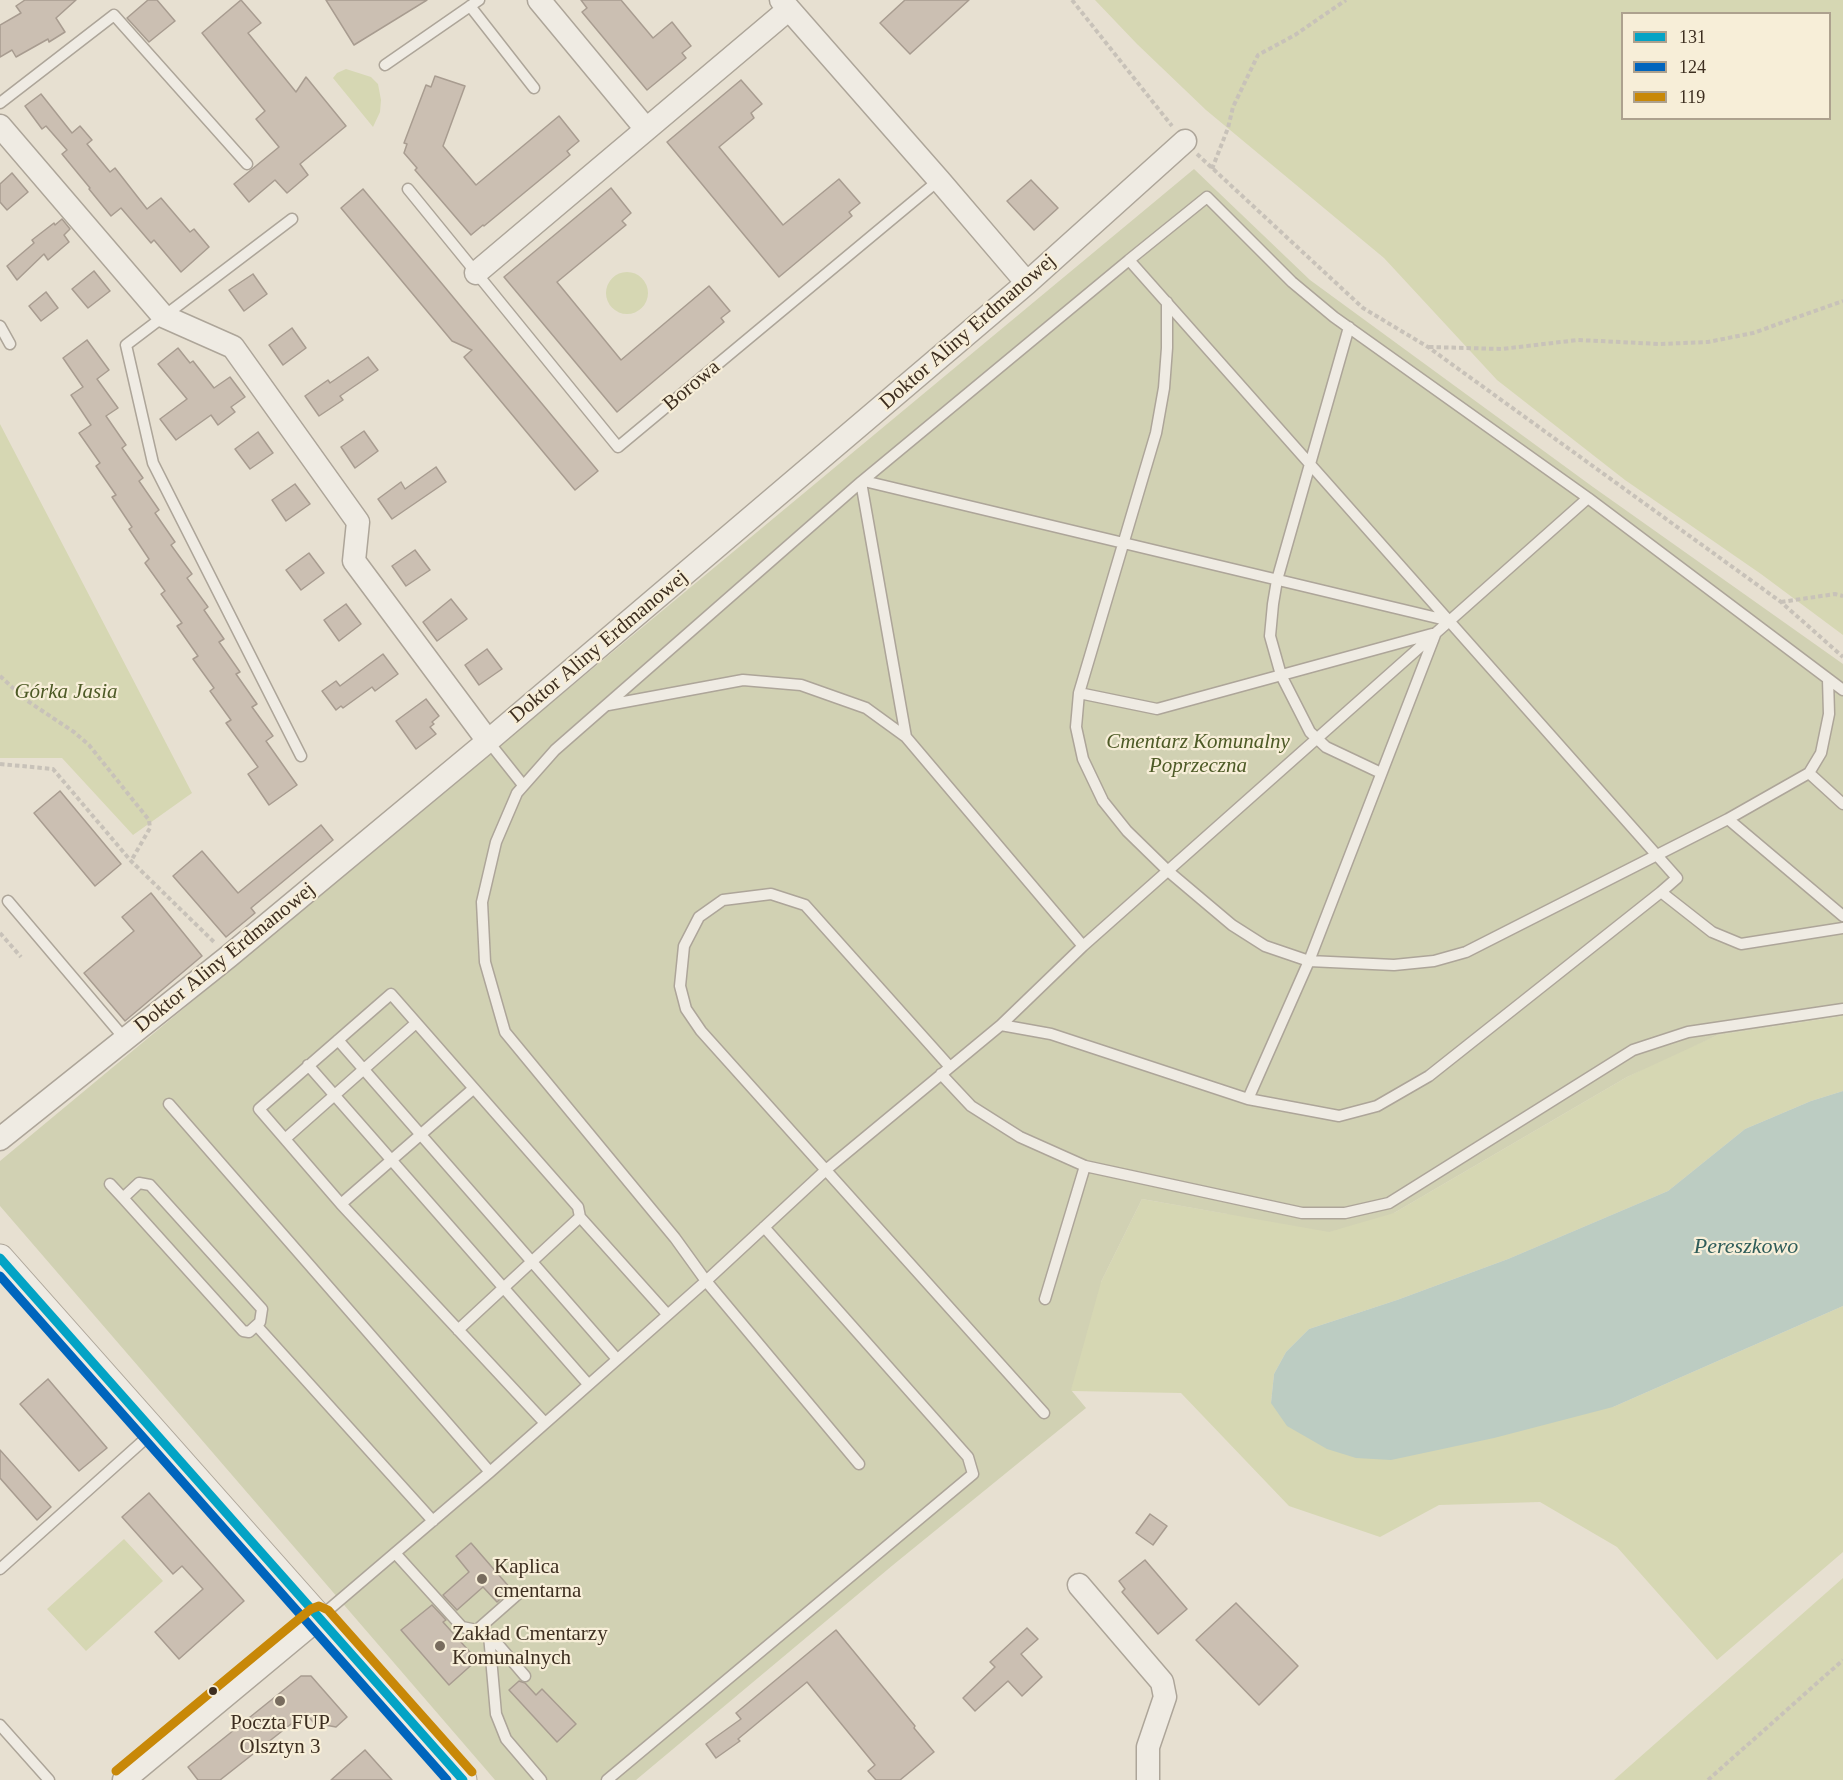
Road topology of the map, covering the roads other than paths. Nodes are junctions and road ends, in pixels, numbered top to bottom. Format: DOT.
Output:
graph roads {
  1 [pos="539,0"];
  2 [pos="475,3"];
  3 [pos="785,4"];
  4 [pos="385,65"];
  5 [pos="534,88"];
  6 [pos="0,103"];
  7 [pos="0,126"];
  8 [pos="646,129"];
  9 [pos="1185,141"];
  10 [pos="247,164"];
  11 [pos="939,180"];
  12 [pos="408,189"];
  13 [pos="292,219"];
  14 [pos="1129,260"];
  15 [pos="476,273"];
  16 [pos="1027,283"];
  17 [pos="1167,302"];
  18 [pos="163,316"];
  19 [pos="0,326"];
  20 [pos="1349,327"];
  21 [pos="10,344"];
  22 [pos="1310,463"];
  23 [pos="862,482"];
  24 [pos="1588,498"];
  25 [pos="1123,542"];
  26 [pos="1277,580"];
  27 [pos="1450,621"];
  28 [pos="1435,633"];
  29 [pos="1281,675"];
  30 [pos="1828,678"];
  31 [pos="1843,690"];
  32 [pos="1079,693"];
  33 [pos="606,706"];
  34 [pos="906,737"];
  35 [pos="1317,739"];
  36 [pos="489,741"];
  37 [pos="301,756"];
  38 [pos="1381,773"];
  39 [pos="1809,773"];
  40 [pos="523,785"];
  41 [pos="1843,804"];
  42 [pos="1728,819"];
  43 [pos="1658,855"];
  44 [pos="1168,871"];
  45 [pos="1661,892"];
  46 [pos="8,901"];
  47 [pos="1843,916"];
  48 [pos="1843,928"];
  49 [pos="1083,946"];
  50 [pos="1309,962"];
  51 [pos="1843,1009"];
  52 [pos="416,1023"];
  53 [pos="1001,1025"];
  54 [pos="125,1039"];
  55 [pos="338,1040"];
  56 [pos="308,1065"];
  57 [pos="364,1070"];
  58 [pos="946,1070"];
  59 [pos="473,1089"];
  60 [pos="335,1095"];
  61 [pos="1248,1099"];
  62 [pos="169,1104"];
  63 [pos="421,1135"];
  64 [pos="0,1139"];
  65 [pos="285,1139"];
  66 [pos="393,1160"];
  67 [pos="1085,1166"];
  68 [pos="827,1169"];
  69 [pos="110,1184"];
  70 [pos="123,1198"];
  71 [pos="341,1204"];
  72 [pos="580,1218"];
  73 [pos="764,1227"];
  74 [pos="0,1258"];
  75 [pos="532,1262"];
  76 [pos="706,1281"];
  77 [pos="505,1288"];
  78 [pos="1045,1299"];
  79 [pos="667,1314"];
  80 [pos="257,1326"];
  81 [pos="458,1330"];
  82 [pos="617,1359"];
  83 [pos="588,1384"];
  84 [pos="1044,1413"];
  85 [pos="545,1423"];
  86 [pos="154,1431"];
  87 [pos="859,1464"];
  88 [pos="490,1472"];
  89 [pos="433,1521"];
  90 [pos="395,1553"];
  91 [pos="0,1569"];
  92 [pos="1079,1585"];
  93 [pos="519,1593"];
  94 [pos="319,1618"];
  95 [pos="486,1630"];
  96 [pos="525,1676"];
  97 [pos="0,1725"];
  98 [pos="49,1780"];
  99 [pos="124,1780"];
  100 [pos="463,1780"];
  101 [pos="541,1780"];
  102 [pos="607,1780"];
  103 [pos="1148,1780"];
  1 -- 8 [label="street"];
  2 -- 4 [label="lane"];
  2 -- 5 [label="lane"];
  3 -- 8 [label="street"];
  3 -- 11 [label="street"];
  6 -- 10 [label="lane"];
  7 -- 18 [label="street"];
  8 -- 15 [label="street"];
  9 -- 16 [label="street, Doktor Aliny Erdmanowej"];
  11 -- 15 [label="lane, Borowa"];
  11 -- 16 [label="street"];
  12 -- 15 [label="lane, Borowa"];
  13 -- 18 [label="lane"];
  14 -- 17 [label="lane"];
  14 -- 20 [label="lane"];
  14 -- 23 [label="lane"];
  16 -- 36 [label="street, Doktor Aliny Erdmanowej"];
  17 -- 22 [label="lane"];
  17 -- 25 [label="lane"];
  18 -- 36 [label="street"];
  18 -- 37 [label="lane"];
  19 -- 21 [label="lane"];
  20 -- 22 [label="lane"];
  20 -- 24 [label="lane"];
  22 -- 26 [label="lane"];
  22 -- 27 [label="lane"];
  23 -- 25 [label="lane"];
  23 -- 33 [label="lane"];
  23 -- 34 [label="lane"];
  24 -- 27 [label="lane"];
  24 -- 30 [label="lane"];
  25 -- 26 [label="lane"];
  25 -- 32 [label="lane"];
  26 -- 27 [label="lane"];
  26 -- 29 [label="lane"];
  27 -- 28 [label="lane"];
  27 -- 43 [label="lane"];
  28 -- 29 [label="lane"];
  28 -- 35 [label="lane"];
  28 -- 38 [label="lane"];
  29 -- 32 [label="lane"];
  29 -- 35 [label="lane"];
  30 -- 31 [label="lane"];
  30 -- 39 [label="lane"];
  32 -- 44 [label="lane"];
  33 -- 34 [label="lane"];
  33 -- 40 [label="lane"];
  34 -- 49 [label="lane"];
  35 -- 38 [label="lane"];
  35 -- 44 [label="lane"];
  36 -- 40 [label="lane"];
  36 -- 54 [label="street, Doktor Aliny Erdmanowej"];
  38 -- 50 [label="lane"];
  39 -- 41 [label="lane"];
  39 -- 42 [label="lane"];
  40 -- 76 [label="lane"];
  42 -- 43 [label="lane"];
  42 -- 47 [label="lane"];
  43 -- 45 [label="lane"];
  43 -- 50 [label="lane"];
  44 -- 49 [label="lane"];
  44 -- 50 [label="lane"];
  45 -- 48 [label="lane"];
  45 -- 61 [label="lane"];
  46 -- 54 [label="lane"];
  49 -- 53 [label="lane"];
  50 -- 61 [label="lane"];
  51 -- 67 [label="lane"];
  52 -- 55 [label="lane"];
  52 -- 57 [label="lane"];
  52 -- 59 [label="lane"];
  53 -- 58 [label="lane"];
  53 -- 61 [label="lane"];
  54 -- 64 [label="street, Doktor Aliny Erdmanowej"];
  55 -- 56 [label="lane"];
  55 -- 57 [label="lane"];
  56 -- 60 [label="lane"];
  56 -- 65 [label="lane"];
  57 -- 60 [label="lane"];
  57 -- 63 [label="lane"];
  58 -- 67 [label="lane"];
  58 -- 68 [label="lane"];
  58 -- 68 [label="lane"];
  59 -- 63 [label="lane"];
  59 -- 72 [label="lane"];
  60 -- 65 [label="lane"];
  60 -- 66 [label="lane"];
  62 -- 88 [label="lane"];
  63 -- 66 [label="lane"];
  63 -- 75 [label="lane"];
  65 -- 71 [label="lane"];
  66 -- 71 [label="lane"];
  66 -- 77 [label="lane"];
  67 -- 78 [label="lane"];
  68 -- 73 [label="lane"];
  68 -- 84 [label="lane"];
  69 -- 70 [label="lane"];
  70 -- 80 [label="lane"];
  70 -- 80 [label="lane"];
  71 -- 81 [label="lane"];
  72 -- 75 [label="lane"];
  72 -- 79 [label="lane"];
  73 -- 76 [label="lane"];
  73 -- 102 [label="lane"];
  74 -- 86 [label="street"];
  75 -- 77 [label="lane"];
  75 -- 82 [label="lane"];
  76 -- 79 [label="lane"];
  76 -- 87 [label="lane"];
  77 -- 81 [label="lane"];
  77 -- 83 [label="lane"];
  79 -- 82 [label="lane"];
  80 -- 89 [label="lane"];
  81 -- 85 [label="lane"];
  82 -- 83 [label="lane"];
  83 -- 85 [label="lane"];
  85 -- 88 [label="lane"];
  86 -- 91 [label="lane"];
  86 -- 94 [label="street"];
  88 -- 89 [label="lane"];
  89 -- 90 [label="lane"];
  90 -- 94 [label="lane"];
  90 -- 95 [label="lane"];
  92 -- 103 [label="street"];
  93 -- 95 [label="lane"];
  94 -- 99 [label="street"];
  94 -- 100 [label="street"];
  95 -- 96 [label="lane"];
  95 -- 101 [label="lane"];
  97 -- 98 [label="lane"];
}
